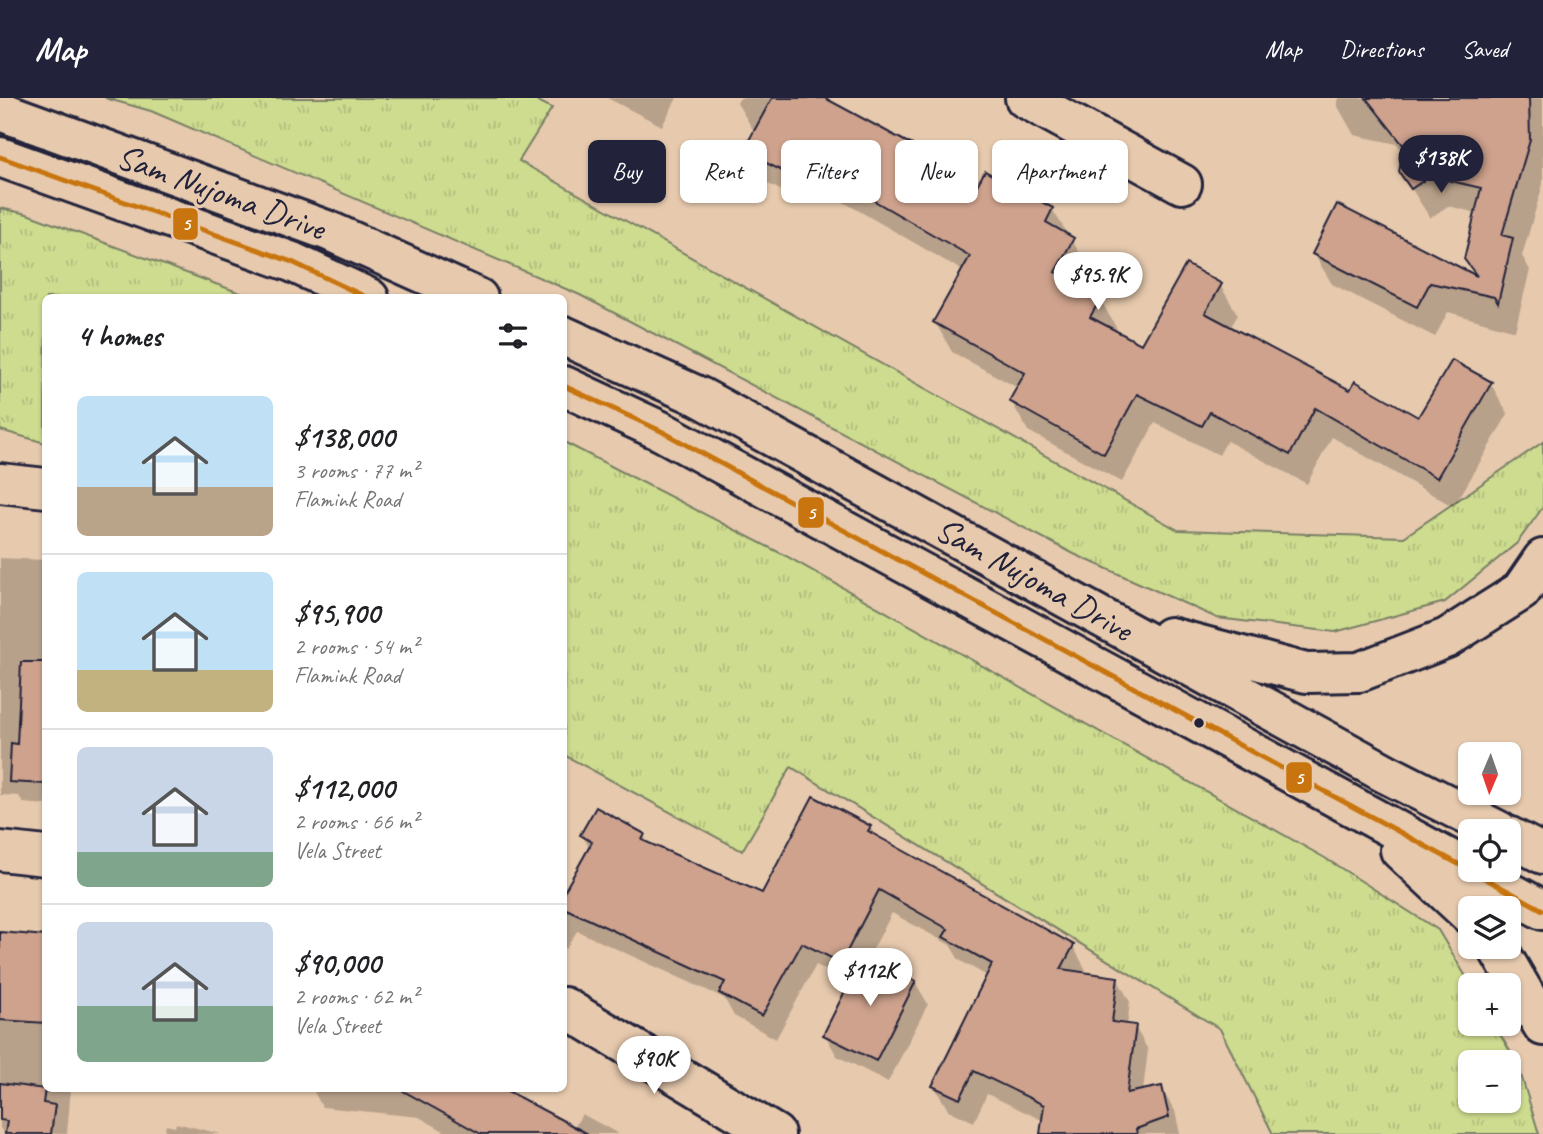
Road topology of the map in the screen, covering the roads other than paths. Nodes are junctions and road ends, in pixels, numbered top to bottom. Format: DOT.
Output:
graph roads {
  1 [pos="1025,98"];
  2 [pos="0,111"];
  3 [pos="0,157"];
  4 [pos="1182,184"];
  5 [pos="360,294"];
  6 [pos="469,294"];
  7 [pos="567,337"];
  8 [pos="567,387"];
  9 [pos="0,483"];
  10 [pos="42,488"];
  11 [pos="1543,559"];
  12 [pos="1114,622"];
  13 [pos="1354,809"];
  14 [pos="1475,819"];
  15 [pos="1521,843"];
  16 [pos="0,851"];
  17 [pos="1543,854"];
  18 [pos="42,856"];
  19 [pos="1458,904"];
  20 [pos="1543,910"];
  21 [pos="1504,959"];
  22 [pos="567,1009"];
  23 [pos="1543,1026"];
  24 [pos="775,1134"];
  1 -- 4 [label="main road"];
  2 -- 6 [label="main road, Sam Nujoma Drive"];
  3 -- 5 [label="main road, Sam Nujoma Drive"];
  7 -- 12 [label="main road, Sam Nujoma Drive"];
  8 -- 13 [label="main road, Sam Nujoma Drive"];
  9 -- 10 [label="main road"];
  11 -- 12 [label="main road"];
  12 -- 14 [label="main road, Sam Nujoma Drive"];
  13 -- 19 [label="main road"];
  13 -- 20 [label="main road, Sam Nujoma Drive"];
  15 -- 17 [label="main road"];
  16 -- 18 [label="main road"];
  21 -- 23 [label="main road"];
  22 -- 24 [label="main road"];
}
